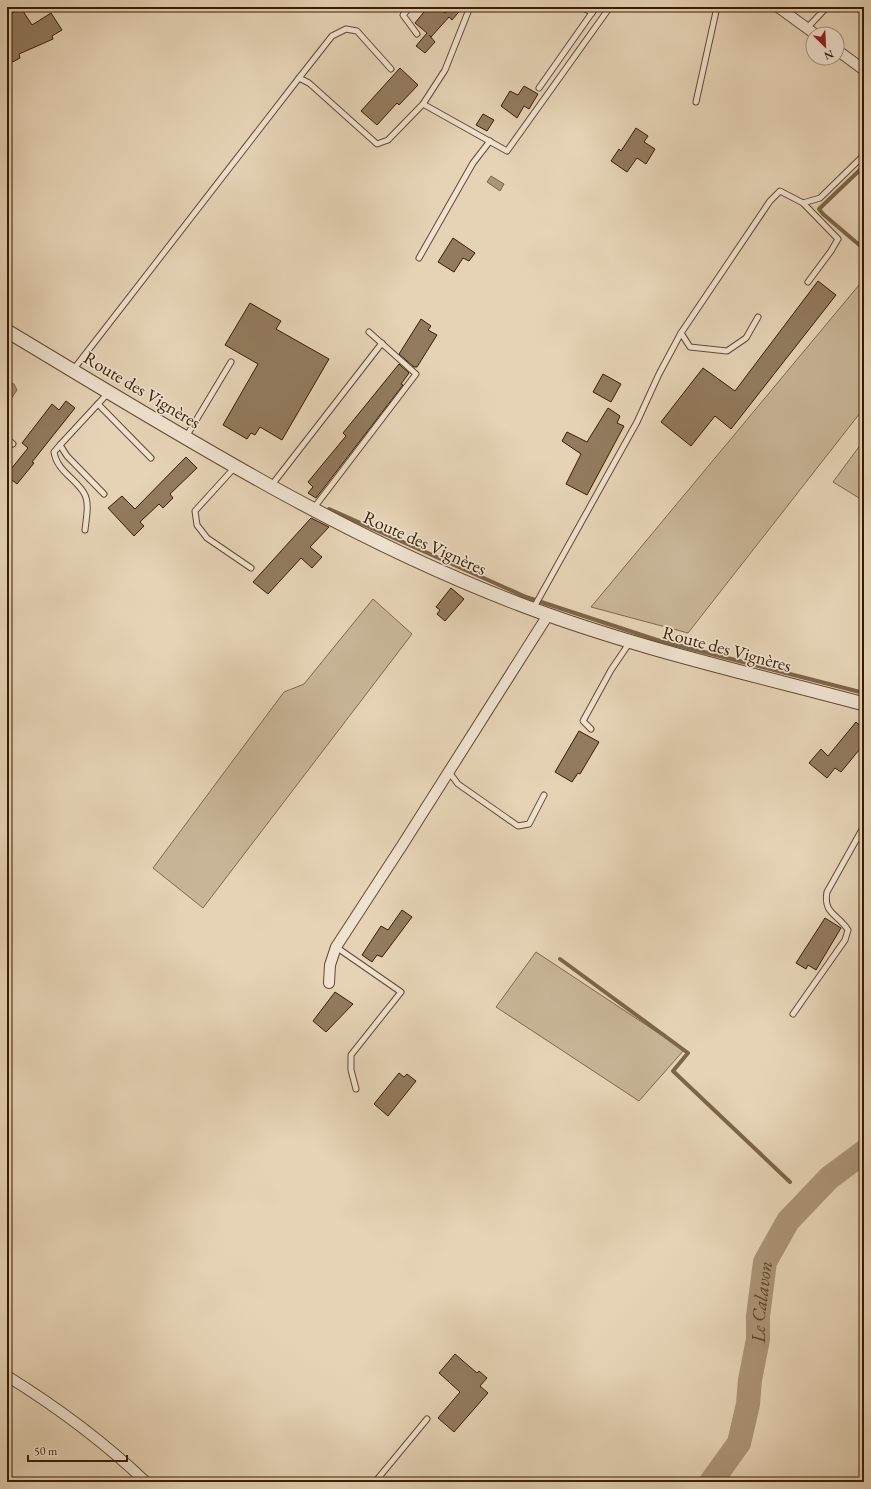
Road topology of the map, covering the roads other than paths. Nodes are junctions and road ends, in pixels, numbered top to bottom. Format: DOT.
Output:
graph roads {
  1 [pos="410,7"];
  2 [pos="470,7"];
  3 [pos="583,7"];
  4 [pos="596,7"];
  5 [pos="610,7"];
  6 [pos="717,7"];
  7 [pos="778,7"];
  8 [pos="827,7"];
  9 [pos="592,13"];
  10 [pos="809,26"];
  11 [pos="805,27"];
  12 [pos="417,34"];
  13 [pos="845,56"];
  14 [pos="391,69"];
  15 [pos="864,70"];
  16 [pos="299,78"];
  17 [pos="539,88"];
  18 [pos="696,102"];
  19 [pos="423,104"];
  20 [pos="490,141"];
  21 [pos="864,154"];
  22 [pos="803,203"];
  23 [pos="419,258"];
  24 [pos="808,282"];
  25 [pos="758,317"];
  26 [pos="7,331"];
  27 [pos="369,332"];
  28 [pos="681,333"];
  29 [pos="382,343"];
  30 [pos="231,362"];
  31 [pos="73,370"];
  32 [pos="109,392"];
  33 [pos="98,404"];
  34 [pos="186,438"];
  35 [pos="7,439"];
  36 [pos="13,444"];
  37 [pos="60,445"];
  38 [pos="151,458"];
  39 [pos="235,467"];
  40 [pos="270,487"];
  41 [pos="104,494"];
  42 [pos="312,510"];
  43 [pos="85,530"];
  44 [pos="251,568"];
  45 [pos="532,609"];
  46 [pos="548,615"];
  47 [pos="630,642"];
  48 [pos="864,704"];
  49 [pos="591,729"];
  50 [pos="449,772"];
  51 [pos="544,796"];
  52 [pos="864,826"];
  53 [pos="336,947"];
  54 [pos="329,983"];
  55 [pos="793,1014"];
  56 [pos="356,1089"];
  57 [pos="7,1376"];
  58 [pos="427,1419"];
  59 [pos="146,1482"];
  60 [pos="375,1482"];
  1 -- 12 [label="lane"];
  2 -- 19 [label="lane"];
  3 -- 9 [label="lane"];
  4 -- 9 [label="lane"];
  5 -- 20 [label="lane"];
  6 -- 18 [label="lane"];
  7 -- 11 [label="street"];
  8 -- 10 [label="lane"];
  9 -- 17 [label="lane"];
  13 -- 15 [label="street"];
  14 -- 16 [label="lane"];
  16 -- 19 [label="lane"];
  16 -- 31 [label="lane"];
  19 -- 20 [label="lane"];
  20 -- 23 [label="lane"];
  21 -- 22 [label="lane"];
  22 -- 24 [label="lane"];
  22 -- 28 [label="lane"];
  25 -- 28 [label="lane"];
  26 -- 31 [label="street, Route des Vignères"];
  27 -- 29 [label="lane"];
  28 -- 45 [label="lane"];
  29 -- 40 [label="lane"];
  29 -- 42 [label="lane"];
  30 -- 34 [label="lane"];
  31 -- 32 [label="street, Route des Vignères"];
  32 -- 33 [label="lane"];
  32 -- 34 [label="street, Route des Vignères"];
  33 -- 37 [label="lane"];
  33 -- 38 [label="lane"];
  34 -- 39 [label="street, Route des Vignères"];
  35 -- 36 [label="lane"];
  37 -- 41 [label="lane"];
  37 -- 43 [label="lane"];
  39 -- 40 [label="street, Route des Vignères"];
  39 -- 44 [label="lane"];
  40 -- 42 [label="street, Route des Vignères"];
  42 -- 45 [label="street, Route des Vignères"];
  45 -- 46 [label="street, Route des Vignères"];
  46 -- 47 [label="street, Route des Vignères"];
  46 -- 50 [label="street"];
  47 -- 48 [label="street, Route des Vignères"];
  47 -- 49 [label="lane"];
  50 -- 51 [label="lane"];
  50 -- 53 [label="street"];
  52 -- 55 [label="lane"];
  53 -- 54 [label="street"];
  53 -- 56 [label="lane"];
  57 -- 59 [label="street"];
  58 -- 60 [label="lane"];
}
